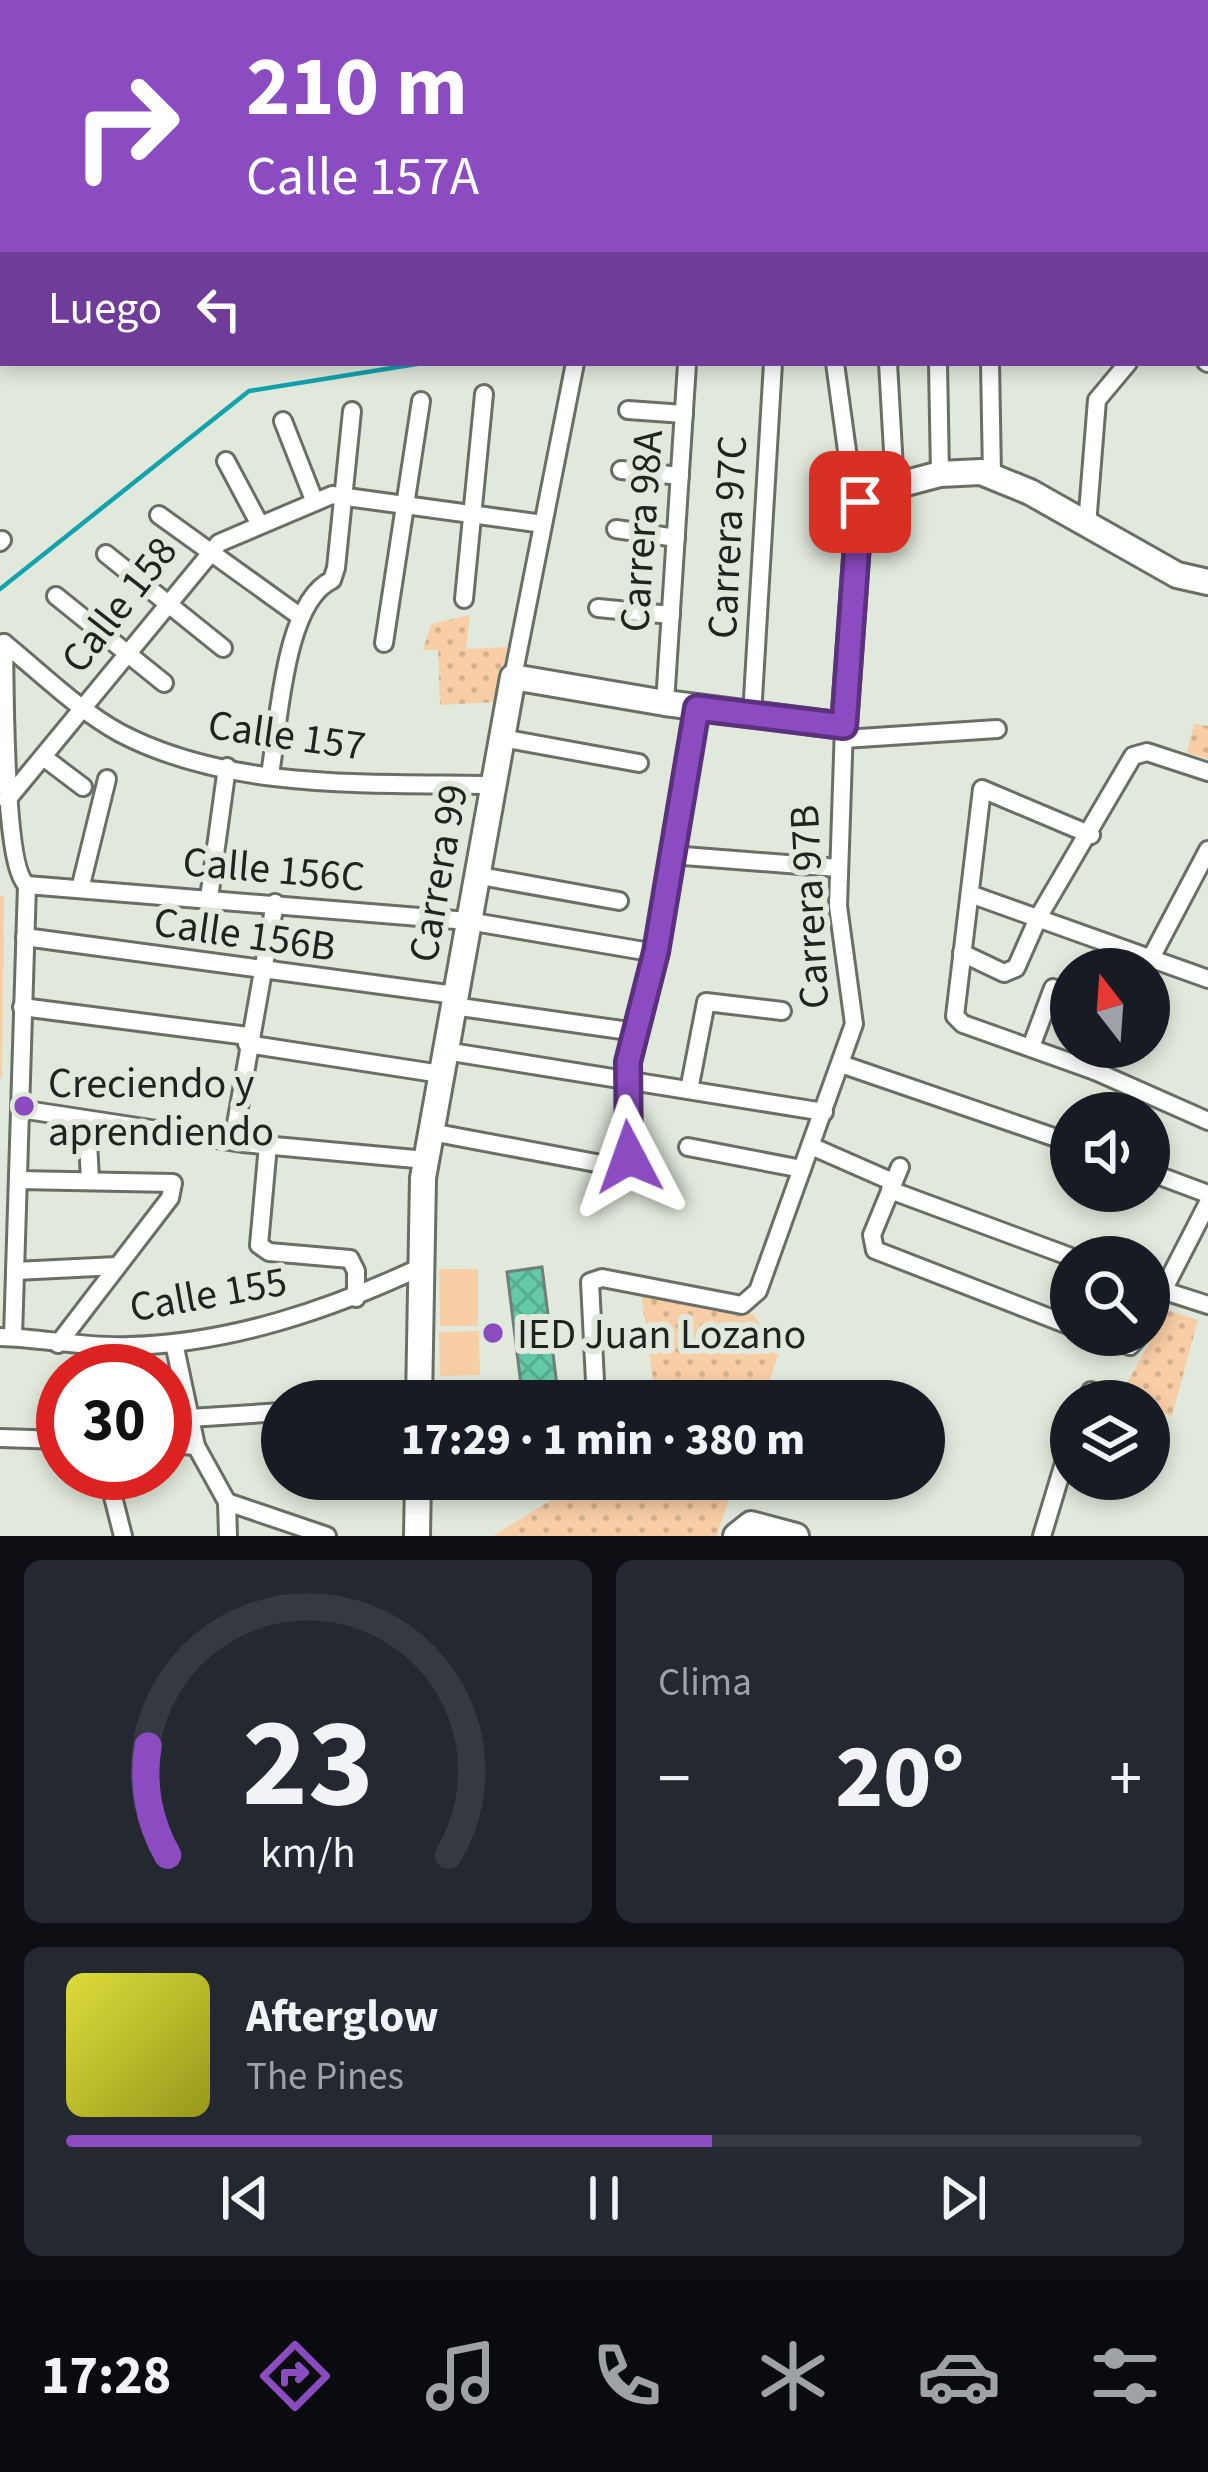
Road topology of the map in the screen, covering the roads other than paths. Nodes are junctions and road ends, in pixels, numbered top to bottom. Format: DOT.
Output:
graph roads {
  1 [pos="574,366"];
  2 [pos="687,366"];
  3 [pos="773,366"];
  4 [pos="836,366"];
  5 [pos="888,366"];
  6 [pos="938,366"];
  7 [pos="990,366"];
  8 [pos="1121,369"];
  9 [pos="484,394"];
  10 [pos="421,401"];
  11 [pos="628,410"];
  12 [pos="352,411"];
  13 [pos="684,414"];
  14 [pos="283,422"];
  15 [pos="226,461"];
  16 [pos="621,470"];
  17 [pos="940,474"];
  18 [pos="992,475"];
  19 [pos="680,476"];
  20 [pos="895,486"];
  21 [pos="344,496"];
  22 [pos="314,500"];
  23 [pos="860,502"];
  24 [pos="405,504"];
  25 [pos="471,512"];
  26 [pos="159,514"];
  27 [pos="259,524"];
  28 [pos="543,524"];
  29 [pos="1088,525"];
  30 [pos="616,530"];
  31 [pos="676,538"];
  32 [pos="208,552"];
  33 [pos="106,554"];
  34 [pos="1208,582"];
  35 [pos="56,596"];
  36 [pos="464,599"];
  37 [pos="167,603"];
  38 [pos="598,608"];
  39 [pos="298,615"];
  40 [pos="671,615"];
  41 [pos="384,643"];
  42 [pos="223,649"];
  43 [pos="128,654"];
  44 [pos="513,677"];
  45 [pos="164,683"];
  46 [pos="665,704"];
  47 [pos="697,708"];
  48 [pos="85,710"];
  49 [pos="752,715"];
  50 [pos="997,729"];
  51 [pos="844,732"];
  52 [pos="502,738"];
  53 [pos="46,759"];
  54 [pos="639,763"];
  55 [pos="227,767"];
  56 [pos="1208,772"];
  57 [pos="270,774"];
  58 [pos="107,779"];
  59 [pos="491,785"];
  60 [pos="83,787"];
  61 [pos="4,801"];
  62 [pos="1091,835"];
  63 [pos="1208,850"];
  64 [pos="671,856"];
  65 [pos="838,868"];
  66 [pos="475,875"];
  67 [pos="27,885"];
  68 [pos="80,889"];
  69 [pos="970,895"];
  70 [pos="209,898"];
  71 [pos="619,901"];
  72 [pos="274,903"];
  73 [pos="1040,916"];
  74 [pos="468,922"];
  75 [pos="25,937"];
  76 [pos="1130,948"];
  77 [pos="1156,948"];
  78 [pos="656,952"];
  79 [pos="962,953"];
  80 [pos="1170,963"];
  81 [pos="261,973"];
  82 [pos="1208,979"];
  83 [pos="1050,996"];
  84 [pos="454,1001"];
  85 [pos="22,1007"];
  86 [pos="782,1011"];
  87 [pos="635,1032"];
  88 [pos="248,1040"];
  89 [pos="1031,1047"];
  90 [pos="443,1062"];
  91 [pos="841,1064"];
  92 [pos="1096,1068"];
  93 [pos="1095,1071"];
  94 [pos="626,1080"];
  95 [pos="688,1090"];
  96 [pos="20,1109"];
  97 [pos="824,1112"];
  98 [pos="1208,1120"];
  99 [pos="87,1122"];
  100 [pos="430,1132"];
  101 [pos="1050,1136"];
  102 [pos="233,1141"];
  103 [pos="268,1145"];
  104 [pos="811,1146"];
  105 [pos="688,1147"];
  106 [pos="426,1160"];
  107 [pos="802,1169"];
  108 [pos="18,1180"];
  109 [pos="90,1180"];
  110 [pos="894,1180"];
  111 [pos="1170,1181"];
  112 [pos="1208,1198"];
  113 [pos="1050,1248"];
  114 [pos="1170,1264"];
  115 [pos="117,1266"];
  116 [pos="421,1268"];
  117 [pos="15,1271"];
  118 [pos="1170,1293"];
  119 [pos="356,1298"];
  120 [pos="1208,1305"];
  121 [pos="1050,1318"];
  122 [pos="6,1337"];
  123 [pos="174,1343"];
  124 [pos="58,1344"];
  125 [pos="419,1380"];
  126 [pos="595,1380"];
  127 [pos="261,1413"];
  128 [pos="192,1418"];
  129 [pos="192,1427"];
  130 [pos="0,1438"];
  131 [pos="36,1439"];
  132 [pos="192,1446"];
  133 [pos="196,1446"];
  134 [pos="114,1500"];
  135 [pos="418,1500"];
  136 [pos="1053,1500"];
  137 [pos="227,1502"];
  138 [pos="738,1533"];
  139 [pos="123,1536"];
  140 [pos="228,1536"];
  141 [pos="328,1536"];
  142 [pos="418,1536"];
  143 [pos="796,1536"];
  144 [pos="1042,1536"];
  1 -- 28 [label="street, Carrera 99"];
  2 -- 13 [label="street, Carrera 98A"];
  3 -- 49 [label="street, Carrera 97C"];
  4 -- 23 [label="street, Carrera 97B"];
  5 -- 20 [label="street"];
  6 -- 17 [label="street"];
  7 -- 18 [label="street"];
  8 -- 29 [label="street"];
  9 -- 25 [label="street"];
  10 -- 24 [label="street"];
  11 -- 13 [label="street"];
  12 -- 21 [label="street"];
  13 -- 19 [label="street, Carrera 98A"];
  14 -- 22 [label="street"];
  15 -- 27 [label="street"];
  16 -- 19 [label="street"];
  17 -- 18 [label="street"];
  17 -- 20 [label="street"];
  18 -- 29 [label="street"];
  19 -- 31 [label="street, Carrera 98A"];
  20 -- 23 [label="street"];
  21 -- 22 [label="street, Calle 158"];
  21 -- 24 [label="street, Calle 158"];
  21 -- 39 [label="street"];
  22 -- 27 [label="street, Calle 158"];
  23 -- 51 [label="street, Carrera 97B"];
  24 -- 25 [label="street, Calle 158"];
  24 -- 41 [label="street"];
  25 -- 28 [label="street, Calle 158"];
  25 -- 36 [label="street"];
  26 -- 32 [label="street"];
  27 -- 32 [label="street, Calle 158"];
  28 -- 44 [label="street, Carrera 99"];
  29 -- 34 [label="street"];
  30 -- 31 [label="street"];
  31 -- 40 [label="street, Carrera 98A"];
  32 -- 37 [label="street, Calle 158"];
  32 -- 39 [label="street"];
  33 -- 37 [label="street"];
  35 -- 43 [label="street"];
  37 -- 42 [label="street"];
  37 -- 43 [label="street, Calle 158"];
  38 -- 40 [label="street"];
  39 -- 57 [label="street"];
  40 -- 46 [label="street, Carrera 98A"];
  43 -- 45 [label="street"];
  43 -- 48 [label="street, Calle 158"];
  44 -- 46 [label="street"];
  44 -- 52 [label="street, Carrera 99"];
  46 -- 47 [label="street"];
  47 -- 49 [label="street"];
  47 -- 64 [label="street"];
  48 -- 53 [label="street, Calle 158"];
  48 -- 55 [label="street, Calle 157"];
  48 -- 61 [label="street, Calle 157"];
  49 -- 51 [label="street"];
  50 -- 51 [label="street"];
  51 -- 65 [label="street, Carrera 97B"];
  52 -- 54 [label="street"];
  52 -- 59 [label="street, Carrera 99"];
  53 -- 60 [label="street"];
  53 -- 61 [label="street, Calle 158"];
  55 -- 57 [label="street, Calle 157"];
  55 -- 70 [label="street"];
  56 -- 62 [label="street"];
  57 -- 59 [label="street, Calle 157"];
  58 -- 68 [label="street"];
  59 -- 66 [label="street, Carrera 99"];
  61 -- 67 [label="street"];
  62 -- 69 [label="street"];
  62 -- 73 [label="street"];
  63 -- 77 [label="street"];
  64 -- 65 [label="street"];
  64 -- 78 [label="street"];
  65 -- 91 [label="street, Carrera 97B"];
  66 -- 71 [label="street"];
  66 -- 74 [label="street, Carrera 99"];
  67 -- 68 [label="street, Calle 156C"];
  67 -- 75 [label="street"];
  68 -- 70 [label="street, Calle 156C"];
  69 -- 73 [label="street"];
  69 -- 79 [label="street"];
  70 -- 72 [label="street, Calle 156C"];
  72 -- 74 [label="street, Calle 156C"];
  72 -- 81 [label="street"];
  73 -- 76 [label="street"];
  73 -- 79 [label="street"];
  74 -- 78 [label="street, Calle 156C"];
  74 -- 84 [label="street, Carrera 99"];
  75 -- 81 [label="street, Calle 156B"];
  75 -- 85 [label="street"];
  78 -- 87 [label="street"];
  79 -- 89 [label="street"];
  80 -- 82 [label="street"];
  81 -- 84 [label="street, Calle 156B"];
  81 -- 88 [label="street"];
  83 -- 89 [label="street"];
  84 -- 87 [label="street, Calle 156B"];
  84 -- 90 [label="street, Carrera 99"];
  85 -- 88 [label="street"];
  85 -- 96 [label="street"];
  86 -- 95 [label="street"];
  87 -- 94 [label="street"];
  88 -- 90 [label="street"];
  88 -- 102 [label="street"];
  89 -- 93 [label="street"];
  90 -- 94 [label="street"];
  90 -- 100 [label="street, Carrera 99"];
  91 -- 97 [label="street, Carrera 97B"];
  91 -- 101 [label="street"];
  92 -- 93 [label="street"];
  93 -- 98 [label="street"];
  94 -- 95 [label="street"];
  94 -- 100 [label="street"];
  95 -- 97 [label="street"];
  96 -- 99 [label="street"];
  96 -- 108 [label="street"];
  97 -- 104 [label="street, Carrera 97B"];
  99 -- 102 [label="street"];
  99 -- 109 [label="street"];
  100 -- 106 [label="street, Carrera 99"];
  102 -- 103 [label="street"];
  103 -- 106 [label="street"];
  103 -- 119 [label="street"];
  104 -- 107 [label="street, Carrera 97B"];
  104 -- 110 [label="street"];
  105 -- 107 [label="street"];
  106 -- 116 [label="street, Carrera 99"];
  107 -- 126 [label="street, Carrera 97B"];
  108 -- 109 [label="street"];
  108 -- 117 [label="street"];
  109 -- 115 [label="street"];
  110 -- 113 [label="street"];
  110 -- 121 [label="street"];
  111 -- 112 [label="street"];
  112 -- 114 [label="street"];
  115 -- 117 [label="street"];
  115 -- 124 [label="street"];
  116 -- 119 [label="street, Calle 155"];
  116 -- 125 [label="street, Carrera 99"];
  117 -- 122 [label="street"];
  118 -- 120 [label="street"];
  119 -- 123 [label="street, Calle 155"];
  122 -- 124 [label="street, Calle 155"];
  123 -- 124 [label="street, Calle 155"];
  127 -- 128 [label="street"];
  129 -- 133 [label="street"];
  130 -- 131 [label="street"];
  132 -- 133 [label="street"];
  133 -- 137 [label="street"];
  134 -- 139 [label="street"];
  135 -- 142 [label="street"];
  136 -- 144 [label="street"];
  137 -- 140 [label="street"];
  137 -- 141 [label="street"];
  138 -- 143 [label="street"];
}
